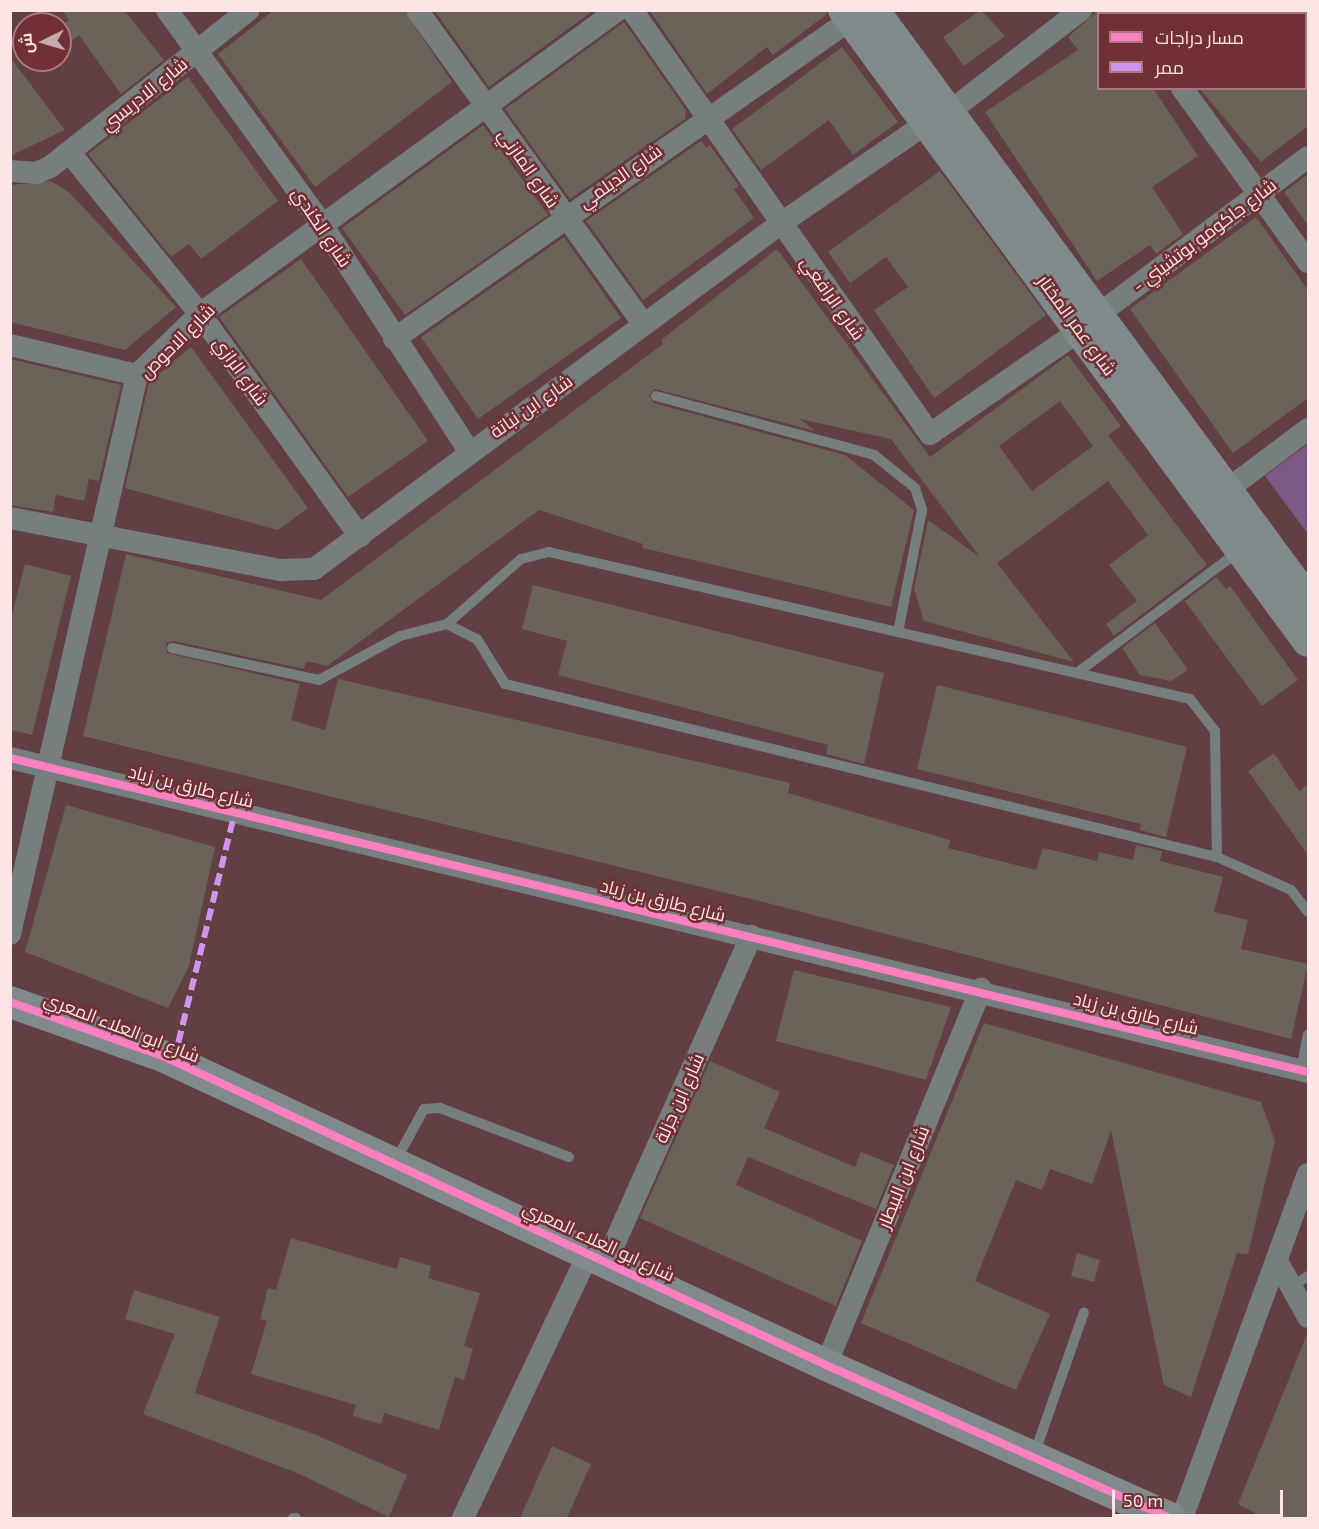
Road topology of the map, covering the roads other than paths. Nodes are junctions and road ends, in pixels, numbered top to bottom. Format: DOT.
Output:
graph roads {
  1 [pos="167,10"];
  2 [pos="249,10"];
  3 [pos="417,10"];
  4 [pos="618,10"];
  5 [pos="632,10"];
  6 [pos="1082,10"];
  7 [pos="856,14"];
  8 [pos="198,50"];
  9 [pos="1183,90"];
  10 [pos="488,110"];
  11 [pos="706,116"];
  12 [pos="938,117"];
  13 [pos="70,153"];
  14 [pos="1308,157"];
  15 [pos="10,171"];
  16 [pos="1259,193"];
  17 [pos="564,216"];
  18 [pos="321,223"];
  19 [pos="780,224"];
  20 [pos="1308,262"];
  21 [pos="200,314"];
  22 [pos="1090,322"];
  23 [pos="644,325"];
  24 [pos="394,339"];
  25 [pos="10,345"];
  26 [pos="138,375"];
  27 [pos="656,396"];
  28 [pos="1308,429"];
  29 [pos="469,451"];
  30 [pos="1218,496"];
  31 [pos="10,518"];
  32 [pos="102,536"];
  33 [pos="360,537"];
  34 [pos="1241,549"];
  35 [pos="1308,601"];
  36 [pos="447,624"];
  37 [pos="898,632"];
  38 [pos="1308,641"];
  39 [pos="172,648"];
  40 [pos="1077,673"];
  41 [pos="10,758"];
  42 [pos="50,767"];
  43 [pos="1217,857"];
  44 [pos="1308,912"];
  45 [pos="10,934"];
  46 [pos="751,936"];
  47 [pos="981,989"];
  48 [pos="10,1002"];
  49 [pos="1308,1035"];
  50 [pos="1305,1071"];
  51 [pos="569,1157"];
  52 [pos="395,1162"];
  53 [pos="1308,1174"];
  54 [pos="598,1256"];
  55 [pos="1277,1260"];
  56 [pos="1300,1281"];
  57 [pos="1084,1312"];
  58 [pos="1308,1317"];
  59 [pos="826,1365"];
  60 [pos="1033,1458"];
  61 [pos="463,1518"];
  62 [pos="1170,1518"];
  63 [pos="1182,1518"];
  1 -- 8 [label="street, شارع الكندي"];
  2 -- 8 [label="street, شارع الادريسي"];
  3 -- 10 [label="street, شارع المازني"];
  4 -- 10 [label="street, شارع الاحوص"];
  5 -- 11 [label="street, شارع الرافعي"];
  6 -- 12 [label="street, شارع ابن نباتة"];
  7 -- 11 [label="street, شارع الديلمي"];
  7 -- 12 [label="street, شارع عمر المختار"];
  8 -- 13 [label="street, شارع الادريسي"];
  8 -- 18 [label="street, شارع الكندي"];
  9 -- 16 [label="street"];
  10 -- 17 [label="street, شارع المازني"];
  10 -- 18 [label="street, شارع الاحوص"];
  11 -- 17 [label="street, شارع الديلمي"];
  11 -- 19 [label="street, شارع الرافعي"];
  12 -- 19 [label="street, شارع ابن نباتة"];
  12 -- 22 [label="street, شارع عمر المختار"];
  13 -- 15 [label="street, شارع الادريسي"];
  13 -- 21 [label="street, شارع الرازي"];
  14 -- 16 [label="street, - شارع جاكومو بوتشيني"];
  16 -- 20 [label="street"];
  16 -- 22 [label="street, - شارع جاكومو بوتشيني"];
  17 -- 23 [label="street, شارع المازني"];
  17 -- 24 [label="street, شارع الديلمي"];
  18 -- 21 [label="street, شارع الاحوص"];
  18 -- 24 [label="street, شارع الكندي"];
  19 -- 22 [label="street, شارع الرافعي"];
  19 -- 23 [label="street, شارع ابن نباتة"];
  21 -- 26 [label="street, شارع الاحوص"];
  21 -- 33 [label="street, شارع الرازي"];
  22 -- 30 [label="street, شارع عمر المختار"];
  23 -- 29 [label="street, شارع ابن نباتة"];
  24 -- 29 [label="street, شارع الكندي"];
  25 -- 26 [label="street"];
  26 -- 32 [label="street, شارع الاحوص"];
  27 -- 37 [label="lane"];
  28 -- 30 [label="street"];
  29 -- 33 [label="street, شارع ابن نباتة"];
  30 -- 34 [label="street, شارع عمر المختار"];
  30 -- 35 [label="street, شارع عمر المختار"];
  31 -- 32 [label="street, شارع ابن نباتة"];
  32 -- 33 [label="street, شارع ابن نباتة"];
  32 -- 42 [label="street, شارع الاحوص"];
  34 -- 38 [label="street, شارع عمر المختار"];
  34 -- 40 [label="lane"];
  36 -- 37 [label="lane"];
  36 -- 39 [label="lane"];
  36 -- 43 [label="lane"];
  37 -- 40 [label="lane"];
  40 -- 43 [label="lane"];
  41 -- 42 [label="street, شارع طارق بن زياد"];
  42 -- 45 [label="street, شارع الاحوص"];
  42 -- 46 [label="street, شارع طارق بن زياد"];
  43 -- 44 [label="lane"];
  46 -- 47 [label="street, شارع طارق بن زياد"];
  46 -- 54 [label="street, شارع ابن جزلة"];
  47 -- 50 [label="street, شارع طارق بن زياد"];
  47 -- 59 [label="street, شارع ابن البيطار"];
  48 -- 52 [label="street, شارع ابو العلاء المعري"];
  49 -- 50 [label="lane"];
  51 -- 52 [label="lane"];
  52 -- 54 [label="street, شارع ابو العلاء المعري"];
  53 -- 55 [label="street"];
  54 -- 59 [label="street, شارع ابو العلاء المعري"];
  54 -- 61 [label="street, شارع ابن جزلة"];
  55 -- 56 [label="street"];
  55 -- 63 [label="street"];
  56 -- 58 [label="street"];
  57 -- 60 [label="lane"];
  59 -- 60 [label="street, شارع ابو العلاء المعري"];
  60 -- 62 [label="street, شارع ابو العلاء المعري"];
}
